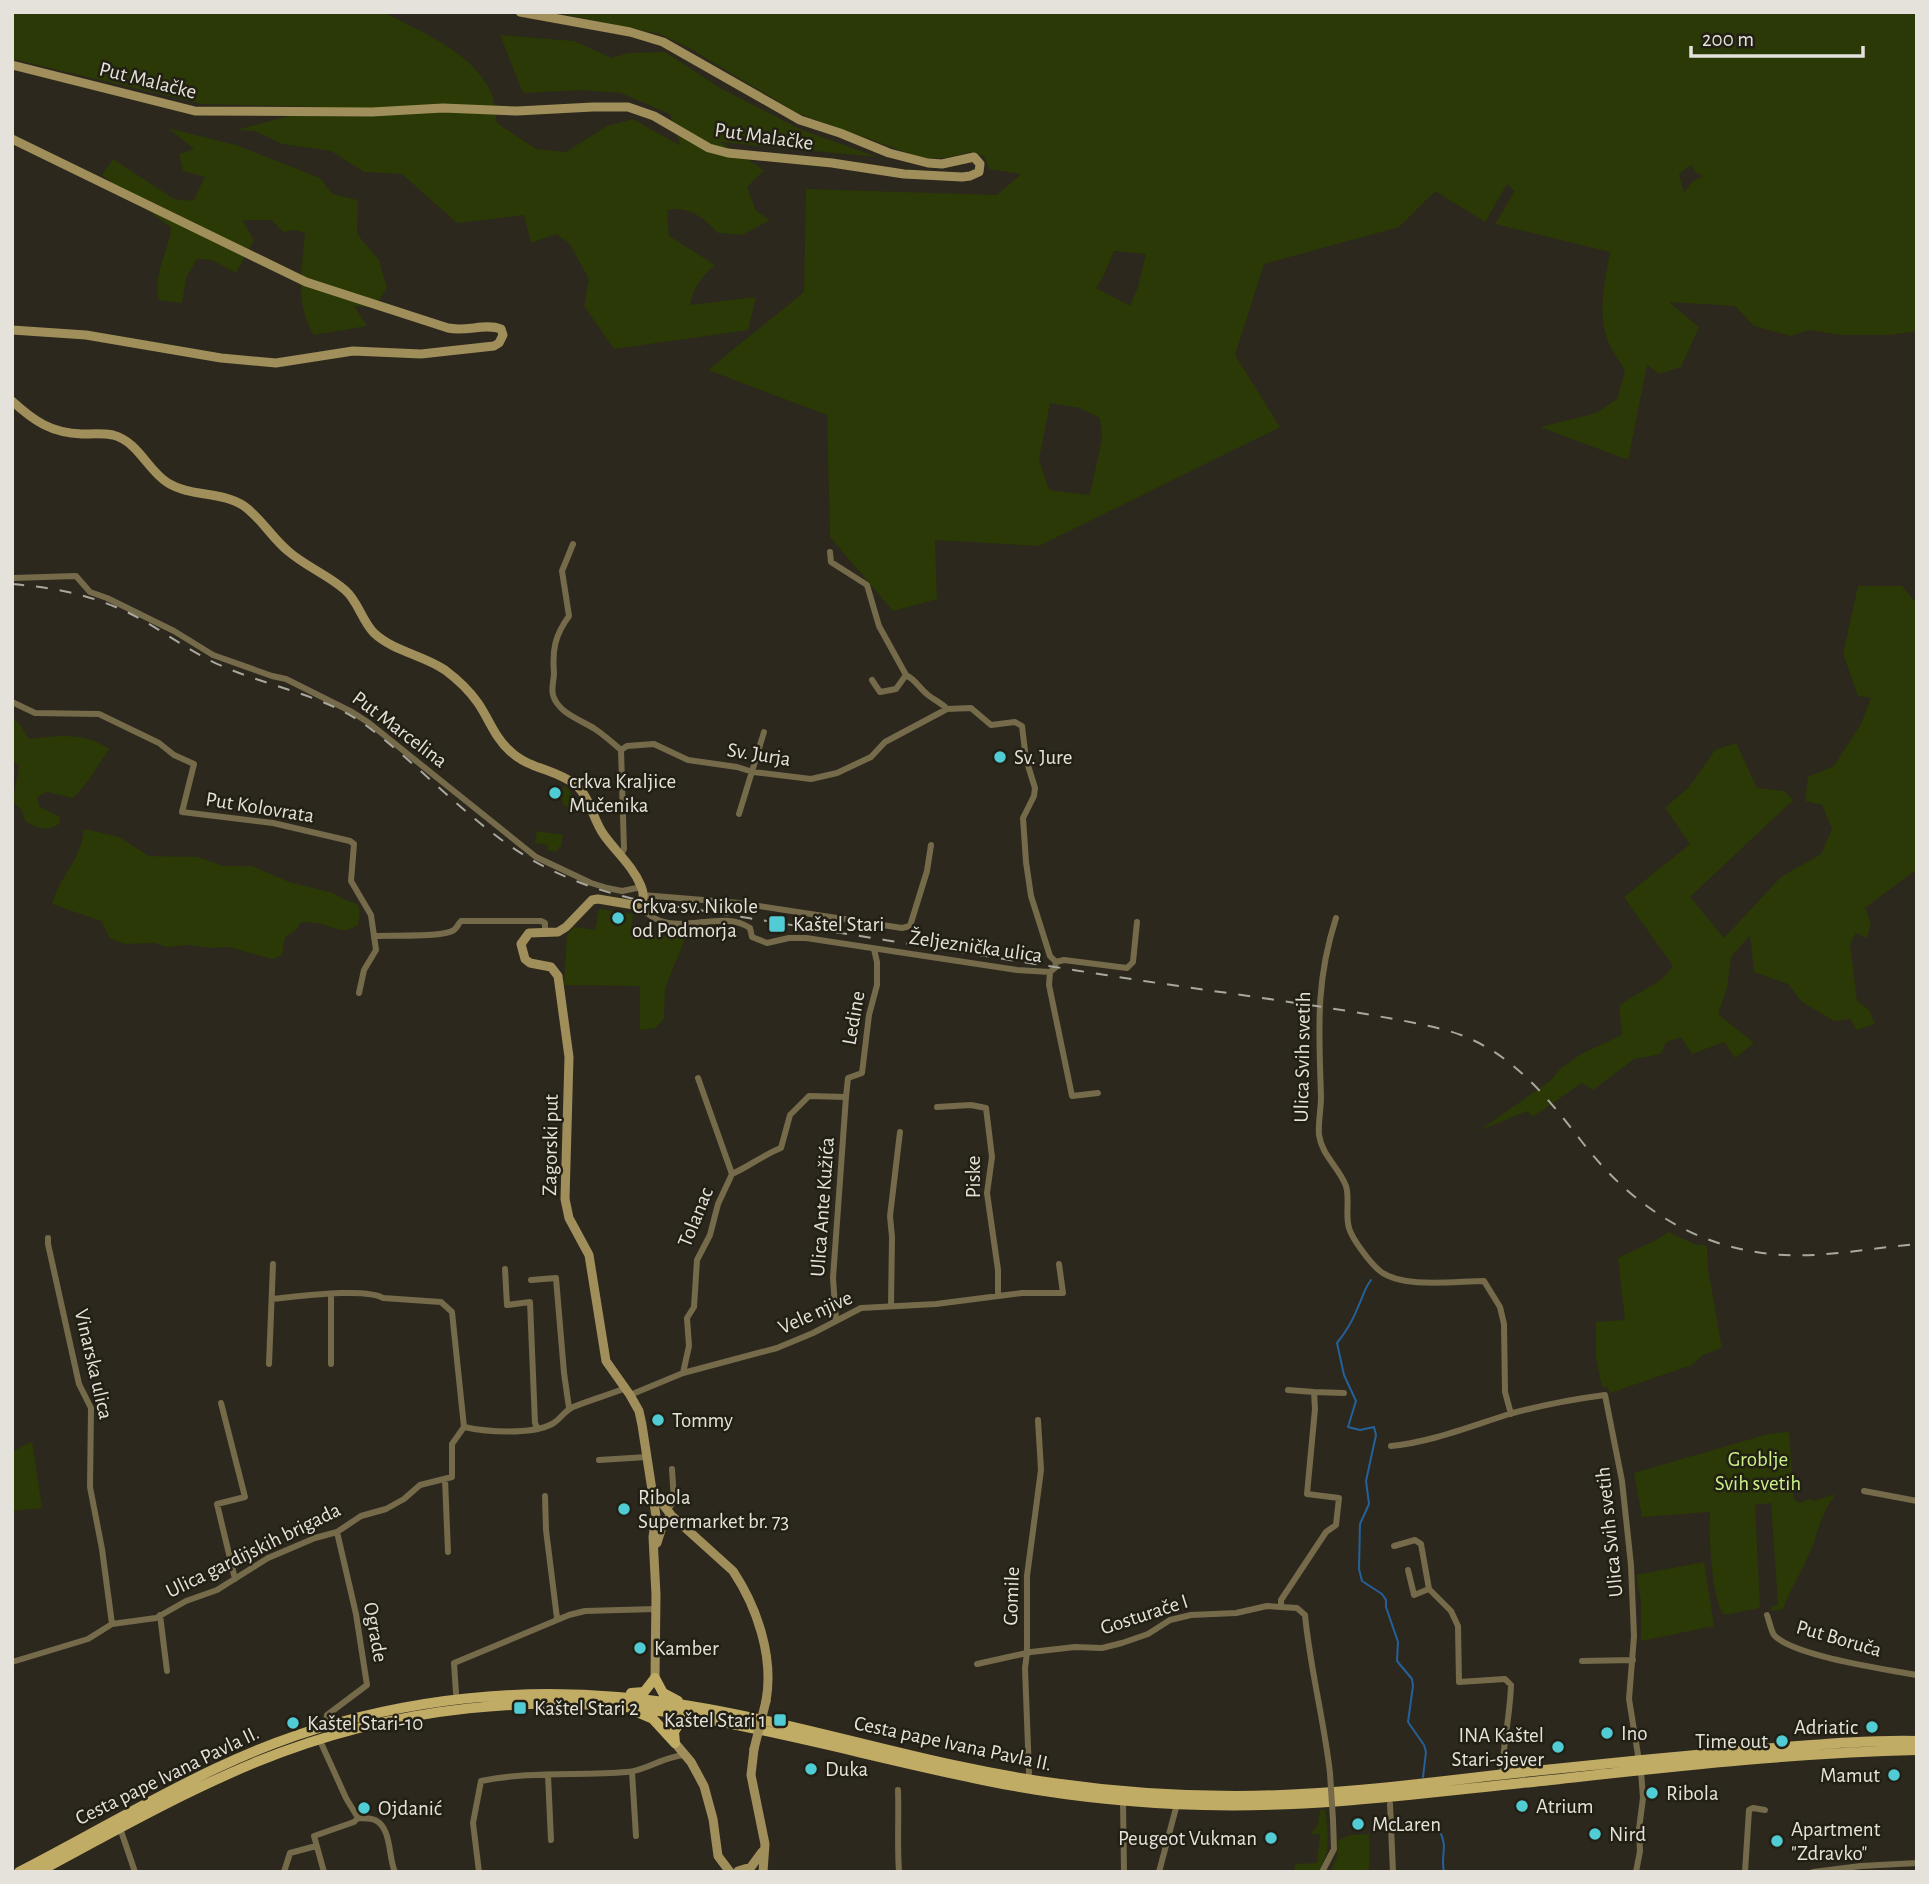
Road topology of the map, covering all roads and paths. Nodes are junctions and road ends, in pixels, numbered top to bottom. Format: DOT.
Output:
graph roads {
  1 [pos="520,12"];
  2 [pos="12,65"];
  3 [pos="12,139"];
  4 [pos="12,330"];
  5 [pos="12,401"];
  6 [pos="573,544"];
  7 [pos="830,552"];
  8 [pos="12,578"];
  9 [pos="905,676"];
  10 [pos="873,680"];
  11 [pos="12,702"];
  12 [pos="947,709"];
  13 [pos="764,732"];
  14 [pos="621,750"];
  15 [pos="753,772"];
  16 [pos="739,814"];
  17 [pos="931,845"];
  18 [pos="621,855"];
  19 [pos="642,891"];
  20 [pos="640,906"];
  21 [pos="1336,918"];
  22 [pos="1137,922"];
  23 [pos="545,932"];
  24 [pos="375,936"];
  25 [pos="874,948"];
  26 [pos="1056,962"];
  27 [pos="1050,972"];
  28 [pos="359,993"];
  29 [pos="698,1079"];
  30 [pos="1098,1093"];
  31 [pos="846,1097"];
  32 [pos="936,1107"];
  33 [pos="900,1132"];
  34 [pos="732,1174"];
  35 [pos="48,1238"];
  36 [pos="273,1264"];
  37 [pos="1059,1264"];
  38 [pos="505,1269"];
  39 [pos="531,1280"];
  40 [pos="331,1294"];
  41 [pos="999,1296"];
  42 [pos="271,1299"];
  43 [pos="891,1305"];
  44 [pos="836,1320"];
  45 [pos="269,1364"];
  46 [pos="331,1364"];
  47 [pos="684,1373"];
  48 [pos="1288,1390"];
  49 [pos="628,1392"];
  50 [pos="1314,1392"];
  51 [pos="1344,1393"];
  52 [pos="221,1404"];
  53 [pos="569,1408"];
  54 [pos="1511,1414"];
  55 [pos="1038,1420"];
  56 [pos="464,1427"];
  57 [pos="538,1429"];
  58 [pos="1391,1446"];
  59 [pos="647,1457"];
  60 [pos="599,1460"];
  61 [pos="673,1469"];
  62 [pos="445,1479"];
  63 [pos="654,1491"];
  64 [pos="1864,1491"];
  65 [pos="545,1496"];
  66 [pos="1917,1501"];
  67 [pos="667,1511"];
  68 [pos="656,1516"];
  69 [pos="337,1532"];
  70 [pos="1394,1546"];
  71 [pos="654,1551"];
  72 [pos="448,1552"];
  73 [pos="1408,1570"];
  74 [pos="235,1579"];
  75 [pos="1429,1589"];
  76 [pos="1281,1607"];
  77 [pos="656,1609"];
  78 [pos="160,1615"];
  79 [pos="1767,1615"];
  80 [pos="557,1618"];
  81 [pos="112,1624"];
  82 [pos="1027,1653"];
  83 [pos="1633,1660"];
  84 [pos="1582,1661"];
  85 [pos="12,1662"];
  86 [pos="977,1664"];
  87 [pos="167,1671"];
  88 [pos="1917,1675"];
  89 [pos="655,1678"];
  90 [pos="456,1693"];
  91 [pos="614,1701"];
  92 [pos="684,1705"];
  93 [pos="326,1720"];
  94 [pos="715,1720"];
  95 [pos="1917,1741"];
  96 [pos="675,1743"];
  97 [pos="322,1745"];
  98 [pos="1917,1750"];
  99 [pos="684,1755"];
  100 [pos="1640,1766"];
  101 [pos="632,1772"];
  102 [pos="1030,1773"];
  103 [pos="548,1775"];
  104 [pos="1502,1775"];
  105 [pos="898,1790"];
  106 [pos="1123,1801"];
  107 [pos="1177,1804"];
  108 [pos="1390,1804"];
  109 [pos="1765,1810"];
  110 [pos="358,1818"];
  111 [pos="120,1828"];
  112 [pos="636,1836"];
  113 [pos="551,1840"];
  114 [pos="765,1844"];
  115 [pos="316,1846"];
  116 [pos="67,1856"];
  117 [pos="1917,1863"];
  118 [pos="12,1868"];
  119 [pos="34,1869"];
  120 [pos="728,1870"];
  121 [pos="19,1872"];
  122 [pos="49,1872"];
  123 [pos="135,1872"];
  124 [pos="284,1872"];
  125 [pos="324,1872"];
  126 [pos="395,1872"];
  127 [pos="479,1872"];
  128 [pos="738,1872"];
  129 [pos="763,1872"];
  130 [pos="898,1872"];
  131 [pos="1124,1872"];
  132 [pos="1159,1872"];
  133 [pos="1322,1872"];
  134 [pos="1393,1872"];
  135 [pos="1636,1872"];
  136 [pos="1745,1872"];
  137 [pos="1813,1872"];
  1 -- 2 [label="main road, Put Malačke"];
  3 -- 4 [label="main road"];
  5 -- 18 [label="main road"];
  6 -- 14 [label="street"];
  7 -- 9 [label="street"];
  8 -- 19 [label="street, Put Marcelina"];
  9 -- 10 [label="street"];
  9 -- 12 [label="street"];
  11 -- 24 [label="street, Put Kolovrata"];
  12 -- 15 [label="street, Sv. Jurja"];
  12 -- 26 [label="street"];
  13 -- 15 [label="street"];
  14 -- 15 [label="street, Sv. Jurja"];
  14 -- 18 [label="street"];
  15 -- 16 [label="street"];
  17 -- 19 [label="street"];
  18 -- 19 [label="main road"];
  19 -- 20 [label="main road"];
  20 -- 23 [label="main road, Zagorski put"];
  20 -- 25 [label="street, Željeznička ulica"];
  21 -- 54 [label="street, Ulica Svih svetih"];
  22 -- 26 [label="street"];
  23 -- 24 [label="street"];
  23 -- 49 [label="main road, Zagorski put"];
  24 -- 28 [label="street"];
  25 -- 27 [label="street, Željeznička ulica"];
  25 -- 31 [label="street, Ledine"];
  26 -- 27 [label="street"];
  27 -- 30 [label="street, Željeznička ulica"];
  29 -- 34 [label="street, Tolanac"];
  31 -- 34 [label="street"];
  31 -- 44 [label="street, Ulica Ante Kužića"];
  32 -- 41 [label="street, Piske"];
  33 -- 43 [label="street"];
  34 -- 47 [label="street, Tolanac"];
  35 -- 81 [label="street, Vinarska ulica"];
  36 -- 42 [label="street"];
  37 -- 41 [label="street, Vele njive"];
  38 -- 57 [label="street"];
  39 -- 53 [label="street"];
  40 -- 42 [label="street"];
  40 -- 46 [label="street"];
  40 -- 56 [label="street"];
  41 -- 43 [label="street, Vele njive"];
  42 -- 45 [label="street"];
  43 -- 44 [label="street, Vele njive"];
  44 -- 47 [label="street, Vele njive"];
  47 -- 49 [label="street, Vele njive"];
  48 -- 50 [label="street"];
  49 -- 53 [label="street, Vele njive"];
  49 -- 59 [label="main road, Zagorski put"];
  50 -- 51 [label="street"];
  50 -- 76 [label="street"];
  52 -- 74 [label="street"];
  53 -- 57 [label="street, Vele njive"];
  54 -- 58 [label="street, Ulica Svih svetih"];
  54 -- 83 [label="street, Ulica Svih svetih"];
  55 -- 82 [label="street, Gomile"];
  56 -- 57 [label="street"];
  56 -- 62 [label="street"];
  59 -- 60 [label="street"];
  59 -- 63 [label="main road, Zagorski put"];
  61 -- 67 [label="street"];
  62 -- 69 [label="street, Ulica gardijskih brigada"];
  62 -- 72 [label="street"];
  63 -- 67 [label="main road"];
  63 -- 68 [label="main road"];
  64 -- 66 [label="street"];
  65 -- 80 [label="street"];
  67 -- 68 [label="main road"];
  67 -- 71 [label="main road"];
  67 -- 114 [label="main road, bridge"];
  68 -- 71 [label="main road"];
  69 -- 74 [label="street, Ulica gardijskih brigada"];
  69 -- 93 [label="street, Ograde"];
  70 -- 75 [label="street"];
  71 -- 77 [label="main road"];
  73 -- 75 [label="street"];
  74 -- 78 [label="street, Ulica gardijskih brigada"];
  75 -- 104 [label="street"];
  76 -- 82 [label="street, Gosturače I"];
  76 -- 133 [label="street, bridge"];
  77 -- 80 [label="street"];
  77 -- 89 [label="main road"];
  78 -- 81 [label="street, Ulica gardijskih brigada"];
  78 -- 87 [label="street"];
  79 -- 88 [label="street, Put Boruča"];
  80 -- 90 [label="street"];
  81 -- 85 [label="street, Ulica gardijskih brigada"];
  82 -- 86 [label="street, Gosturače I"];
  82 -- 102 [label="street, Gomile"];
  83 -- 84 [label="street"];
  83 -- 100 [label="street, Ulica Svih svetih"];
  89 -- 91 [label="main road"];
  89 -- 92 [label="main road"];
  91 -- 92 [label="main road, Cesta pape Ivana Pavla II."];
  91 -- 94 [label="main road, Cesta pape Ivana Pavla II."];
  91 -- 96 [label="main road"];
  91 -- 111 [label="main road, Cesta pape Ivana Pavla II."];
  91 -- 119 [label="main road, Cesta pape Ivana Pavla II."];
  92 -- 104 [label="main road, Cesta pape Ivana Pavla II."];
  94 -- 96 [label="main road"];
  94 -- 106 [label="main road, Cesta pape Ivana Pavla II."];
  95 -- 100 [label="main road, Cesta pape Ivana Pavla II."];
  96 -- 99 [label="main road"];
  97 -- 110 [label="street"];
  98 -- 100 [label="main road, Cesta pape Ivana Pavla II."];
  99 -- 101 [label="street"];
  99 -- 120 [label="main road"];
  100 -- 104 [label="main road, Cesta pape Ivana Pavla II."];
  100 -- 107 [label="main road, Cesta pape Ivana Pavla II."];
  100 -- 135 [label="street, Ulica Svih svetih"];
  101 -- 103 [label="street"];
  101 -- 112 [label="street"];
  103 -- 113 [label="street"];
  103 -- 127 [label="street"];
  105 -- 130 [label="street"];
  106 -- 107 [label="main road, Cesta pape Ivana Pavla II."];
  106 -- 131 [label="street"];
  107 -- 132 [label="street"];
  108 -- 134 [label="street"];
  109 -- 136 [label="street"];
  110 -- 115 [label="street"];
  110 -- 126 [label="street"];
  111 -- 116 [label="main road, Cesta pape Ivana Pavla II."];
  111 -- 123 [label="street"];
  114 -- 128 [label="main road"];
  114 -- 129 [label="main road"];
  115 -- 124 [label="street"];
  115 -- 125 [label="street"];
  116 -- 119 [label="main road, Cesta pape Ivana Pavla II."];
  116 -- 122 [label="main road"];
  117 -- 137 [label="street"];
  118 -- 119 [label="main road"];
  119 -- 121 [label="main road, Cesta pape Ivana Pavla II."];
  120 -- 128 [label="main road"];
}
